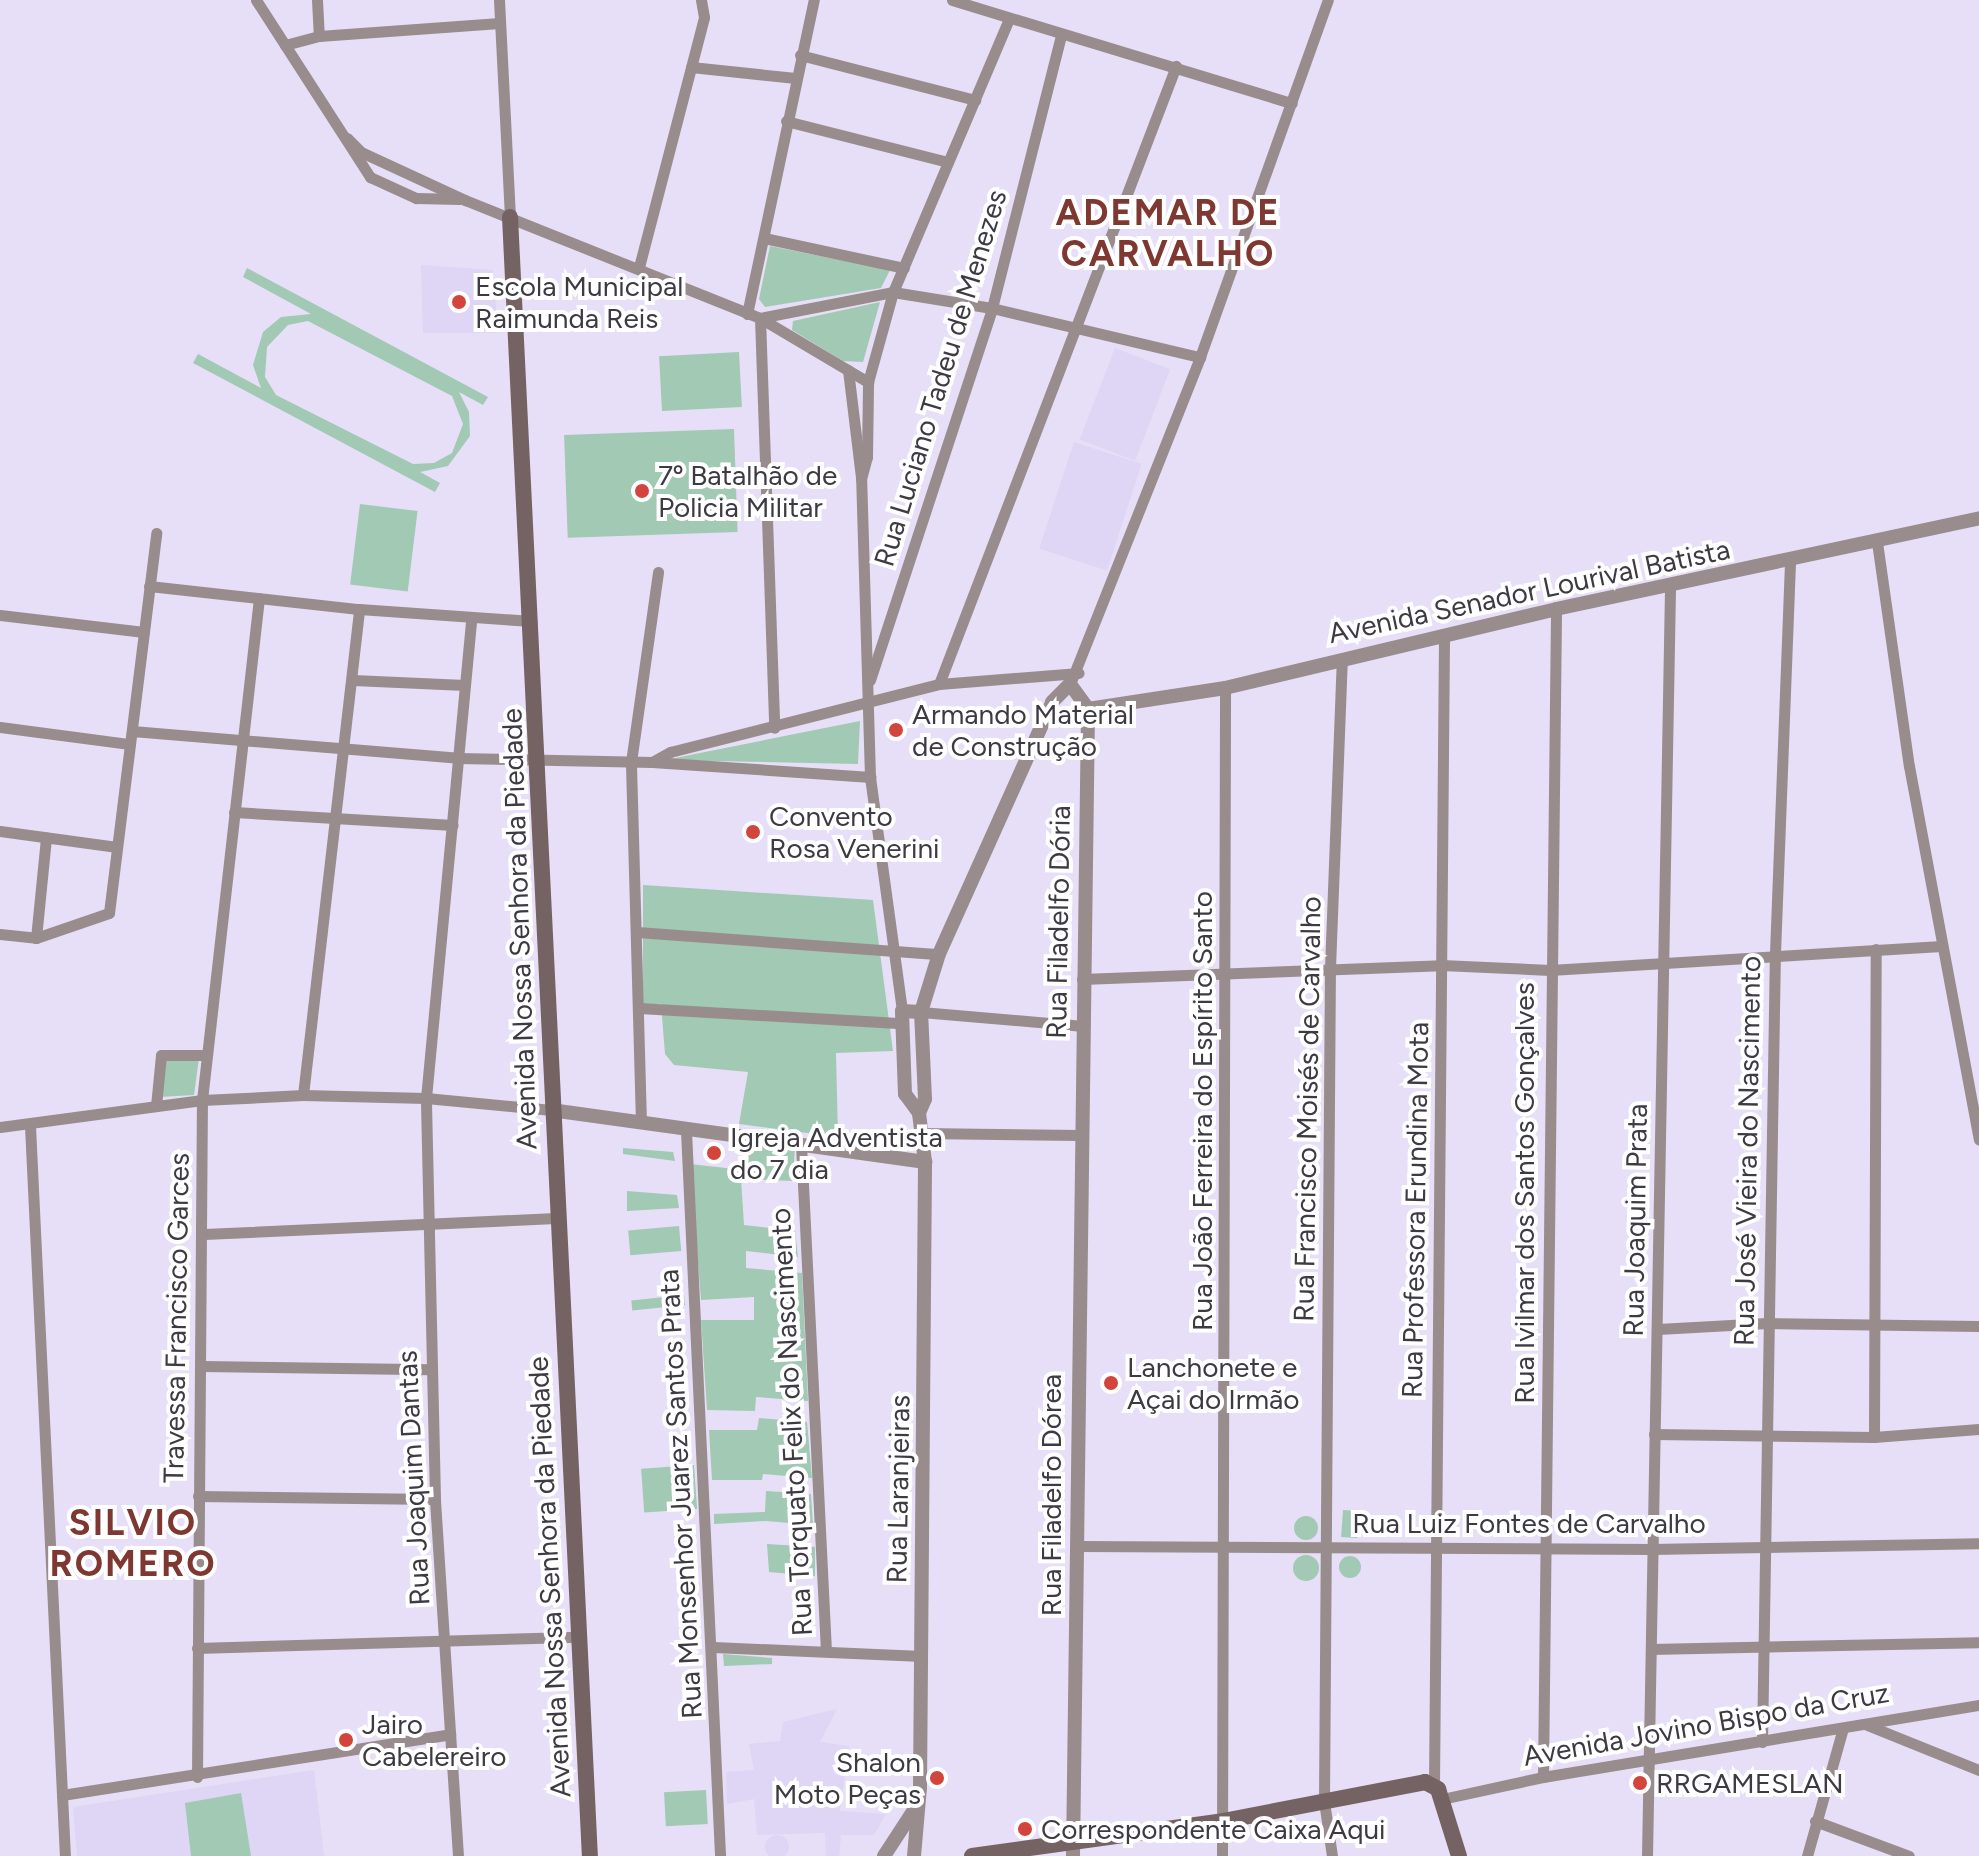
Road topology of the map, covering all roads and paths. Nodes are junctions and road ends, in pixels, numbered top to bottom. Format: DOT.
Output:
graph roads {
  1 [pos="256,0"];
  2 [pos="317,0"];
  3 [pos="499,0"];
  4 [pos="701,0"];
  5 [pos="814,0"];
  6 [pos="952,0"];
  7 [pos="1328,0"];
  8 [pos="1009,19"];
  9 [pos="500,23"];
  10 [pos="319,36"];
  11 [pos="1061,36"];
  12 [pos="285,45"];
  13 [pos="800,55"];
  14 [pos="1176,66"];
  15 [pos="691,67"];
  16 [pos="795,78"];
  17 [pos="975,100"];
  18 [pos="1292,103"];
  19 [pos="786,121"];
  20 [pos="347,138"];
  21 [pos="948,162"];
  22 [pos="465,200"];
  23 [pos="510,217"];
  24 [pos="764,238"];
  25 [pos="639,267"];
  26 [pos="904,268"];
  27 [pos="893,292"];
  28 [pos="992,308"];
  29 [pos="747,314"];
  30 [pos="760,318"];
  31 [pos="1073,327"];
  32 [pos="1200,357"];
  33 [pos="848,370"];
  34 [pos="868,382"];
  35 [pos="861,479"];
  36 [pos="1979,518"];
  37 [pos="156,533"];
  38 [pos="1877,542"];
  39 [pos="1790,562"];
  40 [pos="658,572"];
  41 [pos="1670,584"];
  42 [pos="149,586"];
  43 [pos="259,598"];
  44 [pos="359,609"];
  45 [pos="1556,609"];
  46 [pos="0,615"];
  47 [pos="471,618"];
  48 [pos="532,621"];
  49 [pos="144,632"];
  50 [pos="1444,636"];
  51 [pos="1342,658"];
  52 [pos="1074,678"];
  53 [pos="353,680"];
  54 [pos="868,684"];
  55 [pos="939,684"];
  56 [pos="465,685"];
  57 [pos="1225,688"];
  58 [pos="869,701"];
  59 [pos="1088,709"];
  60 [pos="0,727"];
  61 [pos="774,728"];
  62 [pos="132,731"];
  63 [pos="242,739"];
  64 [pos="130,744"];
  65 [pos="345,749"];
  66 [pos="458,758"];
  67 [pos="540,759"];
  68 [pos="631,762"];
  69 [pos="652,762"];
  70 [pos="870,777"];
  71 [pos="234,812"];
  72 [pos="337,820"];
  73 [pos="453,825"];
  74 [pos="0,831"];
  75 [pos="46,837"];
  76 [pos="117,847"];
  77 [pos="637,932"];
  78 [pos="0,934"];
  79 [pos="36,938"];
  80 [pos="1941,946"];
  81 [pos="894,948"];
  82 [pos="1876,949"];
  83 [pos="1775,953"];
  84 [pos="939,954"];
  85 [pos="1663,963"];
  86 [pos="1441,965"];
  87 [pos="1330,968"];
  88 [pos="1550,970"];
  89 [pos="1226,973"];
  90 [pos="1082,979"];
  91 [pos="639,1008"];
  92 [pos="921,1012"];
  93 [pos="902,1017"];
  94 [pos="1083,1026"];
  95 [pos="206,1055"];
  96 [pos="303,1095"];
  97 [pos="426,1098"];
  98 [pos="202,1100"];
  99 [pos="156,1106"];
  100 [pos="551,1110"];
  101 [pos="919,1113"];
  102 [pos="641,1123"];
  103 [pos="30,1126"];
  104 [pos="0,1127"];
  105 [pos="686,1131"];
  106 [pos="921,1133"];
  107 [pos="1079,1135"];
  108 [pos="1979,1139"];
  109 [pos="801,1144"];
  110 [pos="925,1162"];
  111 [pos="556,1218"];
  112 [pos="425,1222"];
  113 [pos="204,1234"];
  114 [pos="1767,1323"];
  115 [pos="1979,1326"];
  116 [pos="1874,1327"];
  117 [pos="1658,1329"];
  118 [pos="201,1366"];
  119 [pos="430,1369"];
  120 [pos="1979,1429"];
  121 [pos="1654,1434"];
  122 [pos="1764,1437"];
  123 [pos="1874,1437"];
  124 [pos="198,1496"];
  125 [pos="435,1499"];
  126 [pos="1979,1543"];
  127 [pos="1078,1546"];
  128 [pos="1329,1546"];
  129 [pos="1436,1546"];
  130 [pos="1545,1546"];
  131 [pos="1226,1547"];
  132 [pos="1761,1548"];
  133 [pos="1651,1549"];
  134 [pos="578,1637"];
  135 [pos="447,1642"];
  136 [pos="1979,1642"];
  137 [pos="1762,1646"];
  138 [pos="713,1647"];
  139 [pos="197,1648"];
  140 [pos="1651,1649"];
  141 [pos="826,1651"];
  142 [pos="922,1656"];
  143 [pos="1979,1705"];
  144 [pos="1862,1724"];
  145 [pos="1843,1728"];
  146 [pos="450,1734"];
  147 [pos="1762,1742"];
  148 [pos="1648,1758"];
  149 [pos="1979,1770"];
  150 [pos="197,1777"];
  151 [pos="1543,1777"];
  152 [pos="1438,1792"];
  153 [pos="62,1795"];
  154 [pos="1324,1801"];
  155 [pos="918,1803"];
  156 [pos="1223,1821"];
  157 [pos="1815,1821"];
  158 [pos="1073,1848"];
  159 [pos="65,1856"];
  160 [pos="458,1856"];
  161 [pos="590,1856"];
  162 [pos="720,1856"];
  163 [pos="884,1856"];
  164 [pos="914,1856"];
  165 [pos="972,1856"];
  166 [pos="1222,1856"];
  167 [pos="1332,1856"];
  168 [pos="1459,1856"];
  169 [pos="1647,1856"];
  170 [pos="1807,1856"];
  171 [pos="1909,1856"];
  1 -- 12 [label="street"];
  2 -- 10 [label="street"];
  3 -- 9 [label="street, Avenida Nossa Senhora da Piedade"];
  4 -- 15 [label="street"];
  5 -- 13 [label="street"];
  6 -- 8 [label="street"];
  7 -- 18 [label="street"];
  8 -- 11 [label="street"];
  8 -- 17 [label="street"];
  9 -- 10 [label="street"];
  9 -- 23 [label="street, Avenida Nossa Senhora da Piedade"];
  10 -- 12 [label="street"];
  11 -- 14 [label="street"];
  11 -- 28 [label="street, Rua Luciano Tadeu de Menezes"];
  12 -- 20 [label="street"];
  13 -- 16 [label="street"];
  13 -- 17 [label="street"];
  14 -- 18 [label="street"];
  14 -- 31 [label="street"];
  15 -- 16 [label="street"];
  15 -- 25 [label="street"];
  16 -- 19 [label="street"];
  17 -- 21 [label="street"];
  18 -- 32 [label="street"];
  19 -- 21 [label="street"];
  19 -- 24 [label="street"];
  20 -- 22 [label="street"];
  20 -- 22 [label="street"];
  21 -- 26 [label="street"];
  22 -- 23 [label="street"];
  23 -- 25 [label="street"];
  23 -- 48 [label="main road, Avenida Nossa Senhora da Piedade"];
  24 -- 26 [label="street"];
  24 -- 29 [label="street"];
  25 -- 29 [label="street"];
  26 -- 27 [label="street"];
  27 -- 28 [label="street"];
  27 -- 30 [label="street"];
  27 -- 34 [label="street"];
  28 -- 31 [label="street"];
  28 -- 54 [label="street, Rua Luciano Tadeu de Menezes"];
  29 -- 30 [label="street"];
  30 -- 33 [label="street"];
  30 -- 61 [label="street"];
  31 -- 32 [label="street"];
  31 -- 55 [label="street"];
  32 -- 52 [label="street"];
  33 -- 34 [label="street"];
  33 -- 35 [label="street"];
  34 -- 35 [label="street"];
  35 -- 54 [label="street"];
  36 -- 38 [label="street, Avenida Senador Lourival Batista"];
  37 -- 42 [label="street"];
  38 -- 39 [label="street, Avenida Senador Lourival Batista"];
  38 -- 80 [label="street"];
  39 -- 41 [label="street, Avenida Senador Lourival Batista"];
  39 -- 83 [label="street, Rua José Vieira do Nascimento"];
  40 -- 68 [label="street"];
  41 -- 45 [label="street, Avenida Senador Lourival Batista"];
  41 -- 85 [label="street, Rua Joaquim Prata"];
  42 -- 43 [label="street"];
  42 -- 49 [label="street"];
  43 -- 44 [label="street"];
  43 -- 63 [label="street, Travessa Francisco Garces"];
  44 -- 47 [label="street"];
  44 -- 53 [label="street"];
  45 -- 50 [label="street, Avenida Senador Lourival Batista"];
  45 -- 88 [label="street, Rua Ivilmar dos Santos Gonçalves"];
  46 -- 49 [label="street"];
  47 -- 48 [label="street"];
  47 -- 56 [label="street, Rua Joaquim Dantas"];
  48 -- 67 [label="main road, Avenida Nossa Senhora da Piedade"];
  49 -- 62 [label="street"];
  50 -- 51 [label="street, Avenida Senador Lourival Batista"];
  50 -- 86 [label="street, Rua Professora Erundina Mota"];
  51 -- 57 [label="street, Avenida Senador Lourival Batista"];
  51 -- 87 [label="street, Rua Francisco Moisés de Carvalho"];
  52 -- 55 [label="street"];
  52 -- 59 [label="street"];
  52 -- 84 [label="street, Rua Laranjeiras"];
  53 -- 56 [label="street"];
  53 -- 65 [label="street"];
  54 -- 58 [label="street"];
  55 -- 58 [label="street"];
  56 -- 66 [label="street, Rua Joaquim Dantas"];
  57 -- 59 [label="street, Avenida Senador Lourival Batista"];
  57 -- 89 [label="street, Rua João Ferreira do Espírito Santo"];
  58 -- 61 [label="street"];
  58 -- 70 [label="street"];
  59 -- 90 [label="street, Rua Filadelfo Dória"];
  60 -- 64 [label="street"];
  61 -- 69 [label="street"];
  62 -- 63 [label="street"];
  62 -- 64 [label="street"];
  63 -- 65 [label="street"];
  63 -- 71 [label="street, Travessa Francisco Garces"];
  64 -- 76 [label="street"];
  65 -- 66 [label="street"];
  65 -- 72 [label="street"];
  66 -- 67 [label="street"];
  66 -- 73 [label="street, Rua Joaquim Dantas"];
  67 -- 68 [label="street"];
  67 -- 100 [label="main road, Avenida Nossa Senhora da Piedade"];
  68 -- 69 [label="street"];
  68 -- 77 [label="street"];
  69 -- 70 [label="street"];
  70 -- 81 [label="street"];
  71 -- 72 [label="street"];
  71 -- 95 [label="street, Travessa Francisco Garces"];
  72 -- 73 [label="street"];
  72 -- 96 [label="street"];
  73 -- 97 [label="street, Rua Joaquim Dantas"];
  74 -- 75 [label="street"];
  75 -- 76 [label="street"];
  75 -- 79 [label="street"];
  76 -- 79 [label="street"];
  77 -- 81 [label="street"];
  77 -- 91 [label="street"];
  78 -- 79 [label="street"];
  80 -- 82 [label="street"];
  80 -- 108 [label="street"];
  81 -- 84 [label="street"];
  81 -- 93 [label="street"];
  82 -- 83 [label="street"];
  82 -- 116 [label="street"];
  83 -- 85 [label="street"];
  83 -- 114 [label="street, Rua José Vieira do Nascimento"];
  84 -- 92 [label="street, Rua Laranjeiras"];
  85 -- 88 [label="street"];
  85 -- 117 [label="street, Rua Joaquim Prata"];
  86 -- 87 [label="street"];
  86 -- 88 [label="street"];
  86 -- 129 [label="street, Rua Professora Erundina Mota"];
  87 -- 89 [label="street"];
  87 -- 128 [label="street, Rua Francisco Moisés de Carvalho"];
  88 -- 130 [label="street, Rua Ivilmar dos Santos Gonçalves"];
  89 -- 90 [label="street"];
  89 -- 131 [label="street, Rua João Ferreira do Espírito Santo"];
  90 -- 94 [label="street, Rua Filadelfo Dória"];
  91 -- 93 [label="street"];
  91 -- 102 [label="street"];
  92 -- 93 [label="street"];
  92 -- 94 [label="street"];
  92 -- 101 [label="street, Rua Laranjeiras"];
  93 -- 101 [label="street, Rua Laranjeiras"];
  94 -- 107 [label="street, Rua Filadelfo Dória"];
  95 -- 98 [label="street, Travessa Francisco Garces"];
  95 -- 99 [label="street"];
  96 -- 97 [label="street"];
  96 -- 98 [label="street"];
  97 -- 100 [label="street"];
  97 -- 112 [label="street, Rua Joaquim Dantas"];
  98 -- 99 [label="street"];
  98 -- 113 [label="street, Travessa Francisco Garces"];
  99 -- 103 [label="street"];
  100 -- 102 [label="street"];
  100 -- 111 [label="main road, Avenida Nossa Senhora da Piedade"];
  101 -- 106 [label="street, Rua Laranjeiras"];
  102 -- 105 [label="street"];
  103 -- 104 [label="street"];
  103 -- 153 [label="street"];
  105 -- 109 [label="street"];
  105 -- 138 [label="street, Rua Monsenhor Juarez Santos Prata"];
  106 -- 107 [label="street"];
  106 -- 110 [label="street, Rua Laranjeiras"];
  107 -- 127 [label="street, Rua Filadelfo Dórea"];
  109 -- 110 [label="street"];
  109 -- 141 [label="street, Rua Torquato Felix do Nascimento"];
  110 -- 142 [label="street, Rua Laranjeiras"];
  111 -- 112 [label="street"];
  111 -- 134 [label="main road, Avenida Nossa Senhora da Piedade"];
  112 -- 113 [label="street"];
  112 -- 119 [label="street, Rua Joaquim Dantas"];
  113 -- 118 [label="street, Travessa Francisco Garces"];
  114 -- 116 [label="street"];
  114 -- 117 [label="street"];
  114 -- 122 [label="street, Rua José Vieira do Nascimento"];
  115 -- 116 [label="street"];
  116 -- 123 [label="street"];
  117 -- 121 [label="street, Rua Joaquim Prata"];
  118 -- 119 [label="street"];
  118 -- 124 [label="street, Travessa Francisco Garces"];
  119 -- 125 [label="street, Rua Joaquim Dantas"];
  120 -- 123 [label="street"];
  121 -- 122 [label="street"];
  121 -- 133 [label="street, Rua Joaquim Prata"];
  122 -- 123 [label="street"];
  122 -- 132 [label="street, Rua José Vieira do Nascimento"];
  124 -- 125 [label="street"];
  124 -- 139 [label="street, Travessa Francisco Garces"];
  125 -- 135 [label="street, Rua Joaquim Dantas"];
  126 -- 132 [label="street, Rua Luiz Fontes de Carvalho"];
  127 -- 131 [label="street, Rua Luiz Fontes de Carvalho"];
  127 -- 158 [label="street, Rua Filadelfo Dórea"];
  128 -- 129 [label="street, Rua Luiz Fontes de Carvalho"];
  128 -- 131 [label="street, Rua Luiz Fontes de Carvalho"];
  128 -- 154 [label="street, Rua Francisco Moisés de Carvalho"];
  129 -- 130 [label="street, Rua Luiz Fontes de Carvalho"];
  129 -- 152 [label="street, Rua Professora Erundina Mota"];
  130 -- 133 [label="street, Rua Luiz Fontes de Carvalho"];
  130 -- 151 [label="street, Rua Ivilmar dos Santos Gonçalves"];
  131 -- 156 [label="street, Rua João Ferreira do Espírito Santo"];
  132 -- 133 [label="street, Rua Luiz Fontes de Carvalho"];
  132 -- 137 [label="street, Rua José Vieira do Nascimento"];
  133 -- 140 [label="street, Rua Joaquim Prata"];
  134 -- 135 [label="street"];
  134 -- 161 [label="main road, Avenida Nossa Senhora da Piedade"];
  135 -- 139 [label="street"];
  135 -- 146 [label="street, Rua Joaquim Dantas"];
  136 -- 137 [label="street"];
  137 -- 140 [label="street"];
  137 -- 147 [label="street, Rua José Vieira do Nascimento"];
  138 -- 141 [label="street"];
  138 -- 162 [label="street, Rua Monsenhor Juarez Santos Prata"];
  139 -- 150 [label="street, Travessa Francisco Garces"];
  140 -- 148 [label="street, Rua Joaquim Prata"];
  141 -- 142 [label="street"];
  142 -- 155 [label="street, Rua Laranjeiras"];
  143 -- 144 [label="street, Avenida Jovino Bispo da Cruz"];
  144 -- 145 [label="street, Avenida Jovino Bispo da Cruz"];
  144 -- 149 [label="street"];
  145 -- 147 [label="street, Avenida Jovino Bispo da Cruz"];
  145 -- 157 [label="street"];
  146 -- 150 [label="street"];
  146 -- 160 [label="street, Rua Joaquim Dantas"];
  147 -- 148 [label="street, Avenida Jovino Bispo da Cruz"];
  148 -- 151 [label="street, Avenida Jovino Bispo da Cruz"];
  148 -- 169 [label="street, Rua Joaquim Prata"];
  150 -- 153 [label="street"];
  151 -- 152 [label="street, Avenida Jovino Bispo da Cruz"];
  152 -- 154 [label="main road, Avenida Jovino Bispo da Cruz"];
  152 -- 168 [label="main road"];
  153 -- 159 [label="street"];
  154 -- 156 [label="main road, Avenida Jovino Bispo da Cruz"];
  154 -- 167 [label="street, Rua Francisco Moisés de Carvalho"];
  155 -- 163 [label="street"];
  155 -- 164 [label="street, Rua Laranjeiras"];
  156 -- 158 [label="main road, Avenida Jovino Bispo da Cruz"];
  156 -- 166 [label="street, Rua João Ferreira do Espírito Santo"];
  157 -- 170 [label="street"];
  157 -- 171 [label="street"];
  158 -- 165 [label="main road, Avenida Jovino Bispo da Cruz"];
}
